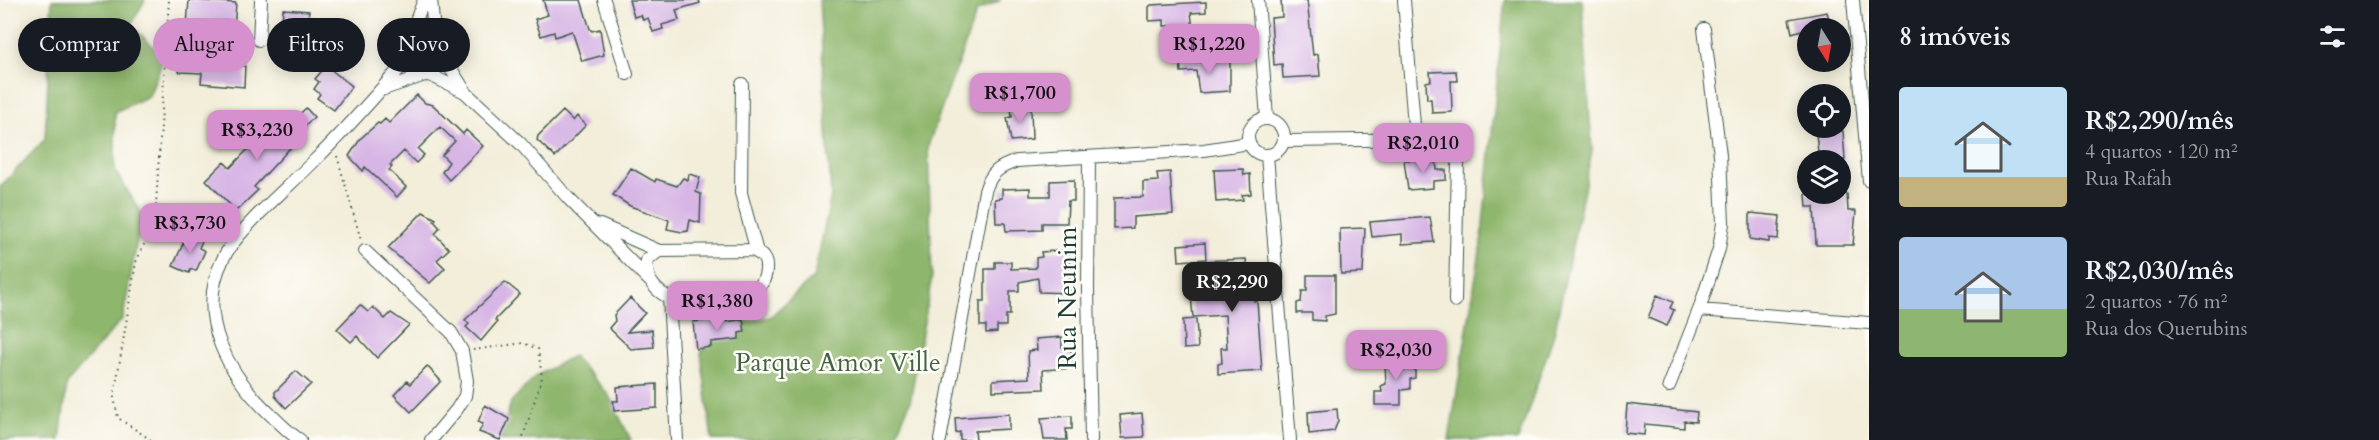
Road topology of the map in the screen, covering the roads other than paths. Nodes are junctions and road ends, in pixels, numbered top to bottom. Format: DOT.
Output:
graph roads {
  1 [pos="261,0"];
  2 [pos="424,0"];
  3 [pos="431,0"];
  4 [pos="604,0"];
  5 [pos="1258,0"];
  6 [pos="1404,0"];
  7 [pos="1851,4"];
  8 [pos="417,18"];
  9 [pos="433,18"];
  10 [pos="1704,29"];
  11 [pos="259,40"];
  12 [pos="396,72"];
  13 [pos="413,72"];
  14 [pos="433,72"];
  15 [pos="453,72"];
  16 [pos="627,74"];
  17 [pos="426,76"];
  18 [pos="742,84"];
  19 [pos="380,90"];
  20 [pos="466,93"];
  21 [pos="1267,118"];
  22 [pos="1415,138"];
  23 [pos="1284,141"];
  24 [pos="1249,143"];
  25 [pos="1267,155"];
  26 [pos="1089,157"];
  27 [pos="1869,181"];
  28 [pos="593,222"];
  29 [pos="364,250"];
  30 [pos="658,251"];
  31 [pos="757,252"];
  32 [pos="649,280"];
  33 [pos="669,297"];
  34 [pos="1455,301"];
  35 [pos="1700,310"];
  36 [pos="1869,323"];
  37 [pos="1669,386"];
  38 [pos="300,440"];
  39 [pos="431,440"];
  40 [pos="677,440"];
  41 [pos="940,440"];
  42 [pos="1091,440"];
  43 [pos="1290,440"];
  1 -- 11 [label="street"];
  2 -- 8 [label="street"];
  3 -- 9 [label="street"];
  4 -- 16 [label="street"];
  5 -- 21 [label="street"];
  6 -- 22 [label="street"];
  7 -- 27 [label="street"];
  10 -- 35 [label="street"];
  12 -- 19 [label="street"];
  13 -- 17 [label="street"];
  14 -- 17 [label="street"];
  15 -- 20 [label="street"];
  17 -- 19 [label="street"];
  17 -- 20 [label="street"];
  18 -- 31 [label="street"];
  19 -- 38 [label="street"];
  20 -- 28 [label="street"];
  21 -- 23 [label="street"];
  21 -- 24 [label="street"];
  22 -- 23 [label="street"];
  22 -- 34 [label="street"];
  23 -- 25 [label="street"];
  24 -- 25 [label="street"];
  24 -- 26 [label="street"];
  25 -- 43 [label="street"];
  26 -- 41 [label="street"];
  26 -- 42 [label="street, Rua Neunim"];
  28 -- 30 [label="street"];
  28 -- 32 [label="street"];
  29 -- 39 [label="street"];
  30 -- 31 [label="street"];
  30 -- 32 [label="street"];
  31 -- 33 [label="street"];
  32 -- 33 [label="street"];
  33 -- 40 [label="street"];
  35 -- 36 [label="street"];
  35 -- 37 [label="street"];
}
